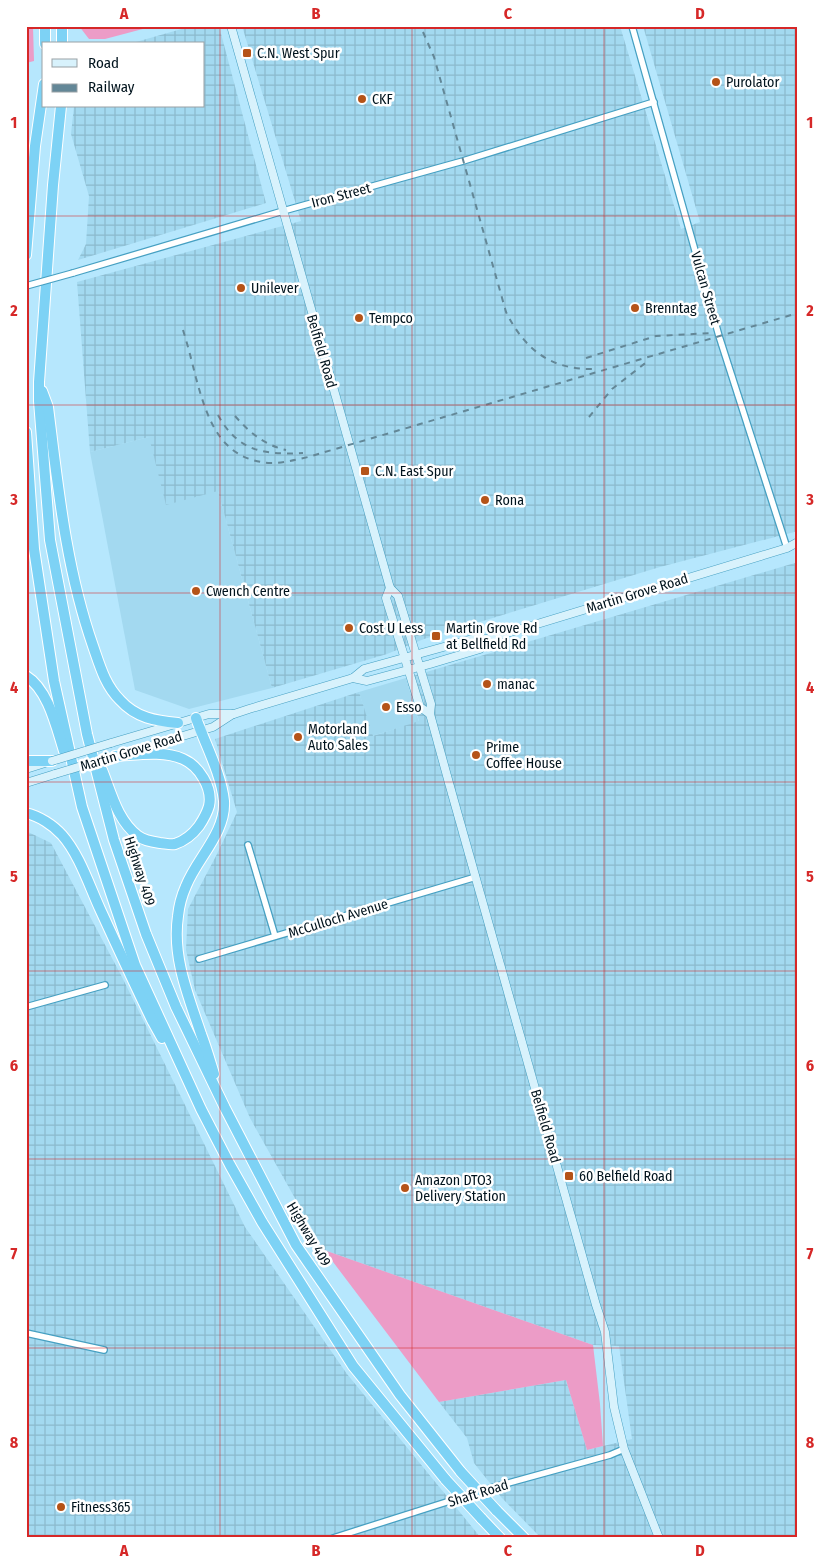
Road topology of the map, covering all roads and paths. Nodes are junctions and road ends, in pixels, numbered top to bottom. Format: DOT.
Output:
graph roads {
  1 [pos="45,26"];
  2 [pos="62,26"];
  3 [pos="231,26"];
  4 [pos="632,26"];
  5 [pos="45,42"];
  6 [pos="62,42"];
  7 [pos="42,98"];
  8 [pos="654,102"];
  9 [pos="60,108"];
  10 [pos="283,211"];
  11 [pos="26,255"];
  12 [pos="26,286"];
  13 [pos="39,382"];
  14 [pos="26,432"];
  15 [pos="798,542"];
  16 [pos="787,548"];
  17 [pos="798,548"];
  18 [pos="390,588"];
  19 [pos="488,639"];
  20 [pos="416,655"];
  21 [pos="404,658"];
  22 [pos="420,667"];
  23 [pos="408,670"];
  24 [pos="26,676"];
  25 [pos="353,678"];
  26 [pos="234,714"];
  27 [pos="430,714"];
  28 [pos="196,718"];
  29 [pos="178,723"];
  30 [pos="200,730"];
  31 [pos="87,734"];
  32 [pos="115,756"];
  33 [pos="26,761"];
  34 [pos="52,761"];
  35 [pos="26,769"];
  36 [pos="26,782"];
  37 [pos="82,807"];
  38 [pos="26,813"];
  39 [pos="248,845"];
  40 [pos="476,877"];
  41 [pos="275,936"];
  42 [pos="199,959"];
  43 [pos="105,984"];
  44 [pos="26,1007"];
  45 [pos="225,1108"];
  46 [pos="201,1109"];
  47 [pos="26,1333"];
  48 [pos="104,1350"];
  49 [pos="624,1449"];
  50 [pos="332,1538"];
  51 [pos="500,1538"];
  52 [pos="524,1538"];
  53 [pos="659,1538"];
  1 -- 5 [label="highway"];
  2 -- 6 [label="highway"];
  3 -- 10 [label="main road, Belfield Road"];
  4 -- 8 [label="street, Vulcan Street"];
  7 -- 11 [label="highway"];
  8 -- 10 [label="street, Iron Street"];
  8 -- 16 [label="street, Vulcan Street"];
  9 -- 13 [label="highway, Highway 409"];
  10 -- 12 [label="street, Iron Street, bridge"];
  10 -- 18 [label="main road, Belfield Road"];
  13 -- 29 [label="highway"];
  13 -- 31 [label="highway, Highway 409"];
  14 -- 37 [label="highway"];
  15 -- 16 [label="main road, Martin Grove Road"];
  16 -- 17 [label="main road, Martin Grove Road"];
  16 -- 19 [label="main road, Martin Grove Road"];
  18 -- 20 [label="main road, Belfield Road"];
  18 -- 21 [label="main road, Belfield Road"];
  19 -- 20 [label="main road, Martin Grove Road"];
  19 -- 22 [label="main road, Martin Grove Road"];
  20 -- 21 [label="main road, Martin Grove Road"];
  20 -- 22 [label="main road, Belfield Road"];
  21 -- 23 [label="main road, Belfield Road"];
  21 -- 25 [label="main road, Martin Grove Road"];
  22 -- 23 [label="main road, Martin Grove Road"];
  22 -- 27 [label="main road, Belfield Road"];
  23 -- 25 [label="main road, Martin Grove Road"];
  23 -- 27 [label="main road, Belfield Road"];
  24 -- 37 [label="highway"];
  25 -- 26 [label="main road, Martin Grove Road"];
  26 -- 28 [label="main road, Martin Grove Road"];
  26 -- 30 [label="main road, Martin Grove Road"];
  27 -- 40 [label="main road, Belfield Road"];
  28 -- 29 [label="main road, Martin Grove Road"];
  28 -- 30 [label="highway"];
  29 -- 34 [label="main road, Martin Grove Road, bridge"];
  30 -- 32 [label="main road, Martin Grove Road"];
  30 -- 45 [label="highway"];
  31 -- 32 [label="highway"];
  31 -- 45 [label="highway, Highway 409"];
  32 -- 36 [label="main road, Martin Grove Road, bridge"];
  33 -- 34 [label="highway"];
  34 -- 35 [label="main road, Martin Grove Road"];
  37 -- 46 [label="highway"];
  38 -- 46 [label="highway"];
  39 -- 41 [label="street"];
  40 -- 41 [label="street, McCulloch Avenue"];
  40 -- 49 [label="main road, Belfield Road"];
  41 -- 42 [label="street, McCulloch Avenue"];
  43 -- 44 [label="street"];
  45 -- 52 [label="highway, Highway 409, bridge"];
  46 -- 51 [label="highway, bridge"];
  47 -- 48 [label="street"];
  49 -- 50 [label="street, Shaft Road"];
  49 -- 53 [label="main road, Belfield Road"];
}
